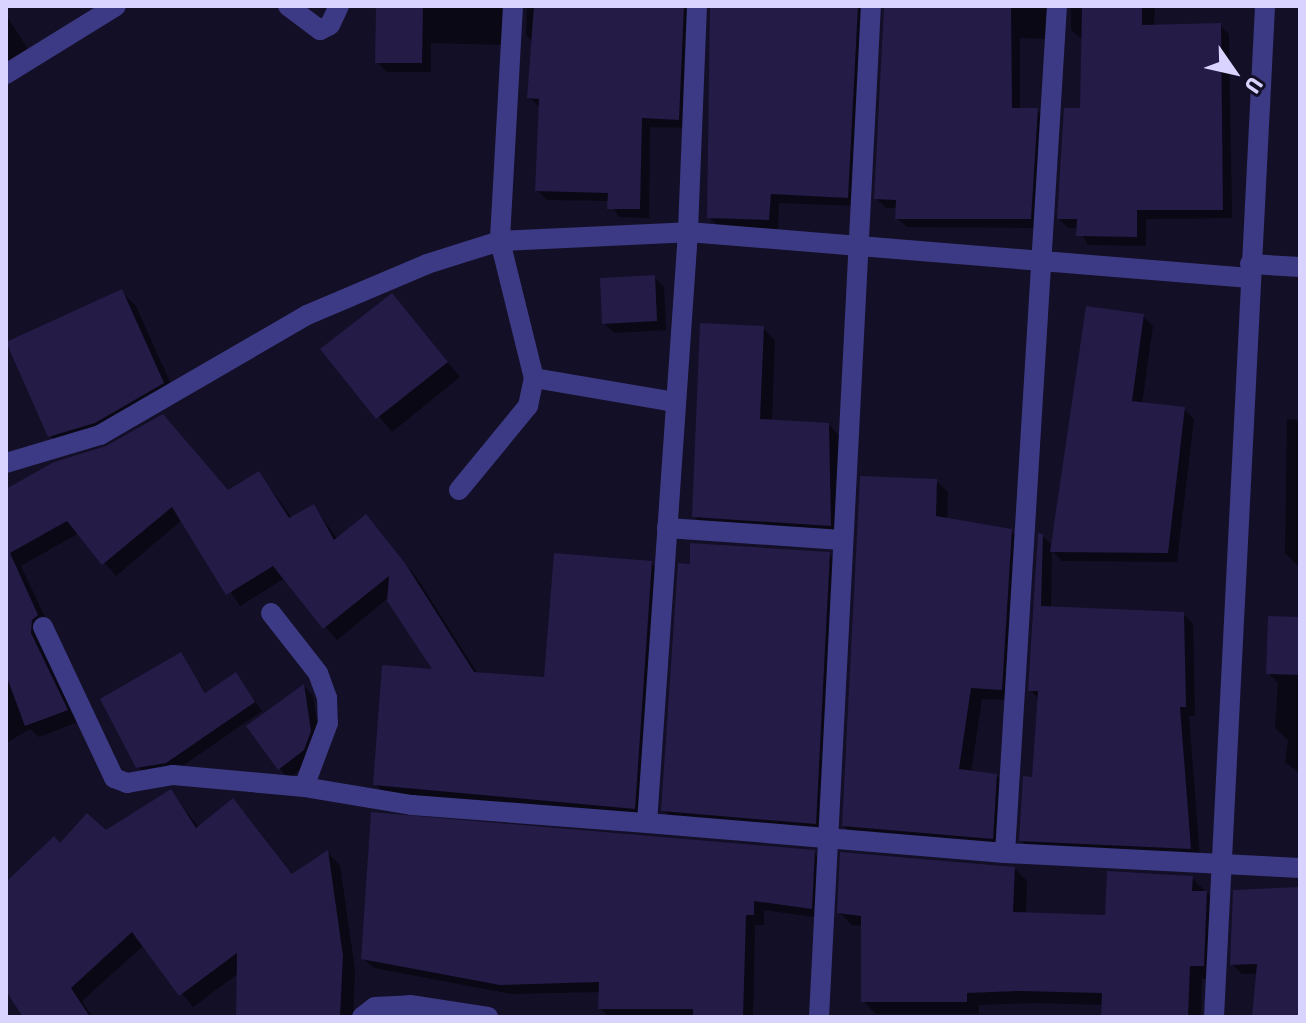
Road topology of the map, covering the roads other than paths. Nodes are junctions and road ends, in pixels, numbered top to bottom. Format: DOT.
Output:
graph roads {
  1 [pos="116,6"];
  2 [pos="288,6"];
  3 [pos="339,6"];
  4 [pos="513,6"];
  5 [pos="697,6"];
  6 [pos="871,6"];
  7 [pos="1057,6"];
  8 [pos="1265,6"];
  9 [pos="6,74"];
  10 [pos="688,232"];
  11 [pos="500,241"];
  12 [pos="857,243"];
  13 [pos="1043,259"];
  14 [pos="1300,267"];
  15 [pos="1250,271"];
  16 [pos="534,378"];
  17 [pos="674,402"];
  18 [pos="6,463"];
  19 [pos="459,490"];
  20 [pos="667,528"];
  21 [pos="842,540"];
  22 [pos="271,613"];
  23 [pos="43,627"];
  24 [pos="304,787"];
  25 [pos="647,823"];
  26 [pos="825,837"];
  27 [pos="1005,853"];
  28 [pos="1221,864"];
  29 [pos="1300,868"];
  30 [pos="362,1017"];
  31 [pos="488,1017"];
  32 [pos="819,1017"];
  33 [pos="1214,1017"];
  1 -- 9 [label="street"];
  2 -- 3 [label="street"];
  4 -- 11 [label="street"];
  5 -- 10 [label="street"];
  6 -- 12 [label="street"];
  7 -- 13 [label="street"];
  8 -- 15 [label="street"];
  10 -- 11 [label="street"];
  10 -- 12 [label="street"];
  10 -- 17 [label="street"];
  11 -- 16 [label="street"];
  11 -- 18 [label="street"];
  12 -- 13 [label="street"];
  12 -- 21 [label="street"];
  13 -- 15 [label="street"];
  13 -- 27 [label="street"];
  14 -- 15 [label="street"];
  15 -- 28 [label="street"];
  16 -- 17 [label="street"];
  16 -- 19 [label="street"];
  17 -- 20 [label="street"];
  20 -- 21 [label="street"];
  20 -- 25 [label="street"];
  21 -- 26 [label="street"];
  22 -- 24 [label="street"];
  23 -- 24 [label="street"];
  24 -- 25 [label="street"];
  25 -- 26 [label="street"];
  26 -- 27 [label="street"];
  26 -- 32 [label="street"];
  27 -- 28 [label="street"];
  28 -- 29 [label="street"];
  28 -- 33 [label="street"];
  30 -- 31 [label="street"];
}
